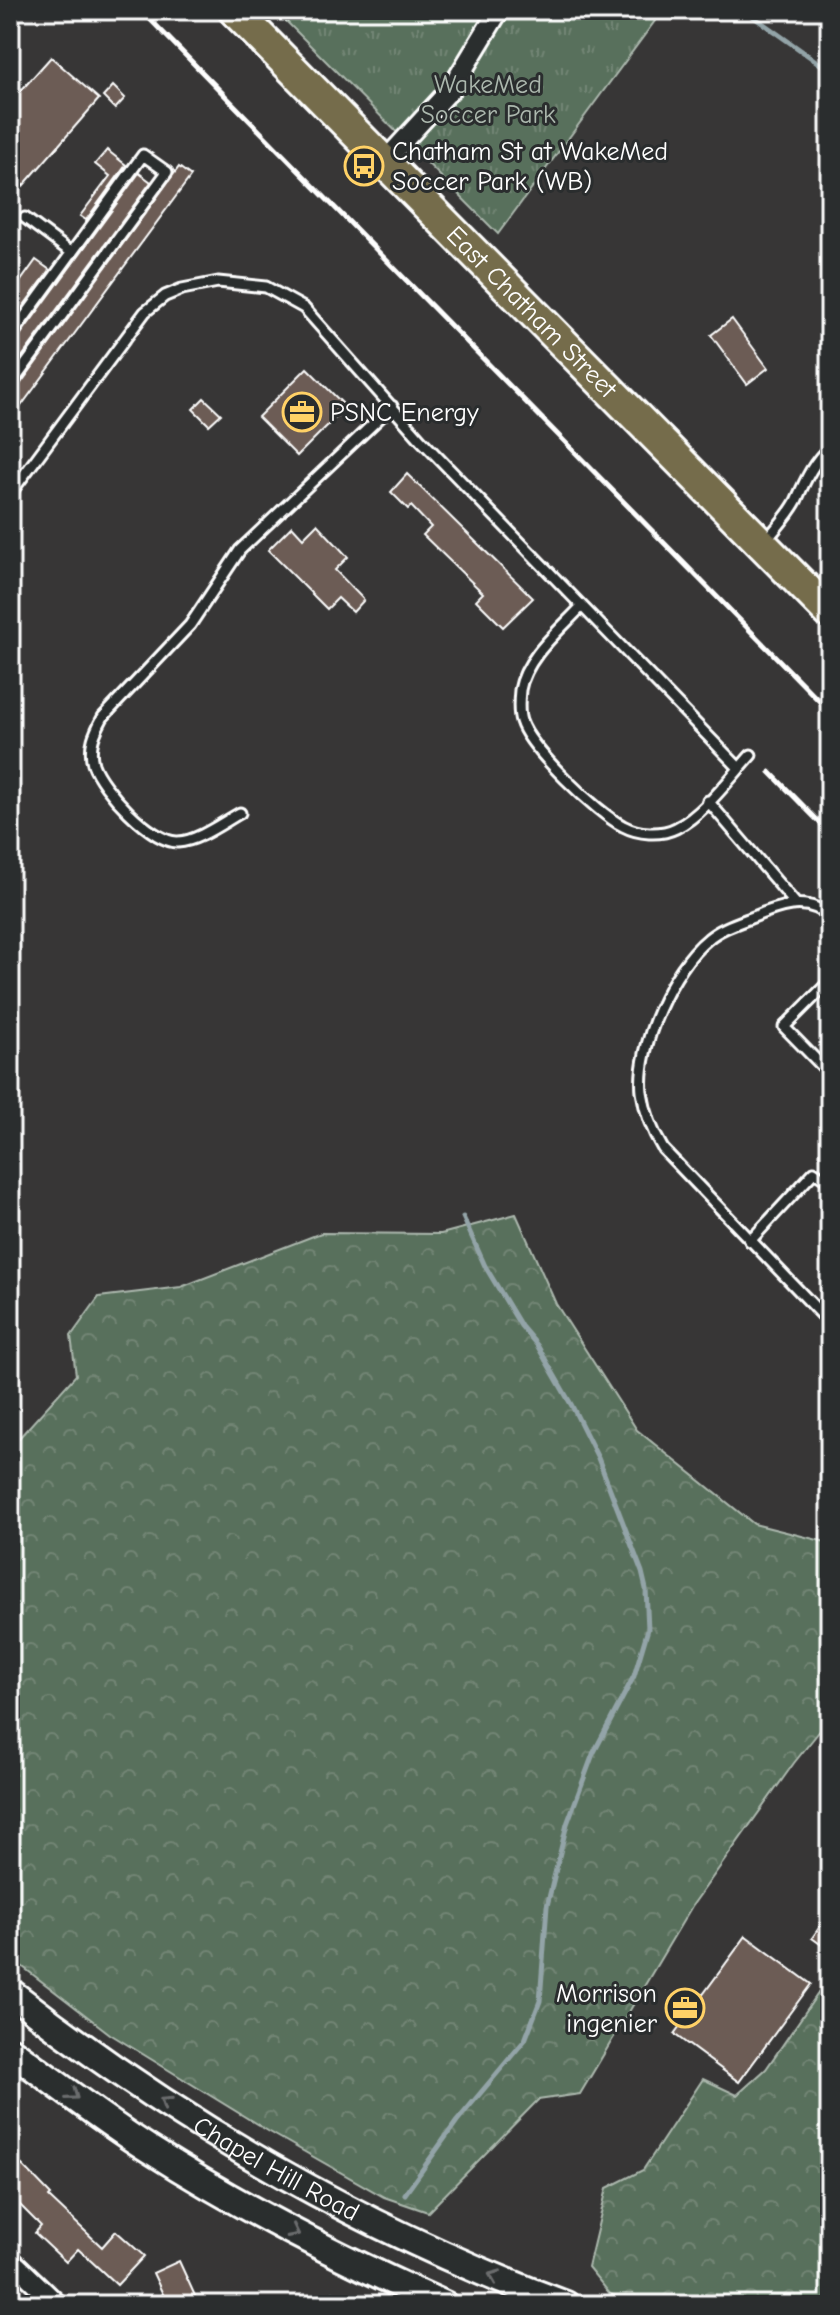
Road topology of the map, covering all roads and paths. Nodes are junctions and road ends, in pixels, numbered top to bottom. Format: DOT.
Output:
graph roads {
  1 [pos="234,10"];
  2 [pos="499,10"];
  3 [pos="385,161"];
  4 [pos="25,218"];
  5 [pos="72,253"];
  6 [pos="10,337"];
  7 [pos="10,386"];
  8 [pos="392,406"];
  9 [pos="830,447"];
  10 [pos="10,494"];
  11 [pos="763,545"];
  12 [pos="581,607"];
  13 [pos="830,613"];
  14 [pos="751,755"];
  15 [pos="739,768"];
  16 [pos="708,801"];
  17 [pos="240,813"];
  18 [pos="795,903"];
  19 [pos="830,918"];
  20 [pos="830,981"];
  21 [pos="830,1074"];
  22 [pos="830,1182"];
  23 [pos="750,1241"];
  24 [pos="830,1323"];
  25 [pos="10,1992"];
  26 [pos="10,2050"];
  27 [pos="10,2259"];
  28 [pos="531,2299"];
  29 [pos="58,2305"];
  30 [pos="445,2305"];
  31 [pos="566,2305"];
  1 -- 3 [label="main road, East Chatham Street"];
  2 -- 3 [label="street"];
  3 -- 11 [label="main road, East Chatham Street"];
  4 -- 5 [label="lane"];
  5 -- 6 [label="lane"];
  5 -- 7 [label="lane"];
  8 -- 10 [label="lane"];
  8 -- 12 [label="lane"];
  8 -- 17 [label="lane"];
  9 -- 11 [label="lane"];
  11 -- 13 [label="main road, East Chatham Street"];
  12 -- 15 [label="lane"];
  12 -- 16 [label="lane"];
  14 -- 15 [label="lane"];
  15 -- 16 [label="lane"];
  16 -- 18 [label="lane"];
  18 -- 19 [label="lane"];
  18 -- 23 [label="lane"];
  20 -- 21 [label="lane"];
  22 -- 23 [label="lane"];
  23 -- 24 [label="lane"];
  28 -- 25 [label="main road, Chapel Hill Road, one-way"];
  26 -- 30 [label="main road, Chapel Hill Road, one-way"];
  27 -- 29 [label="street"];
  28 -- 31 [label="main road, Chapel Hill Road"];
}
